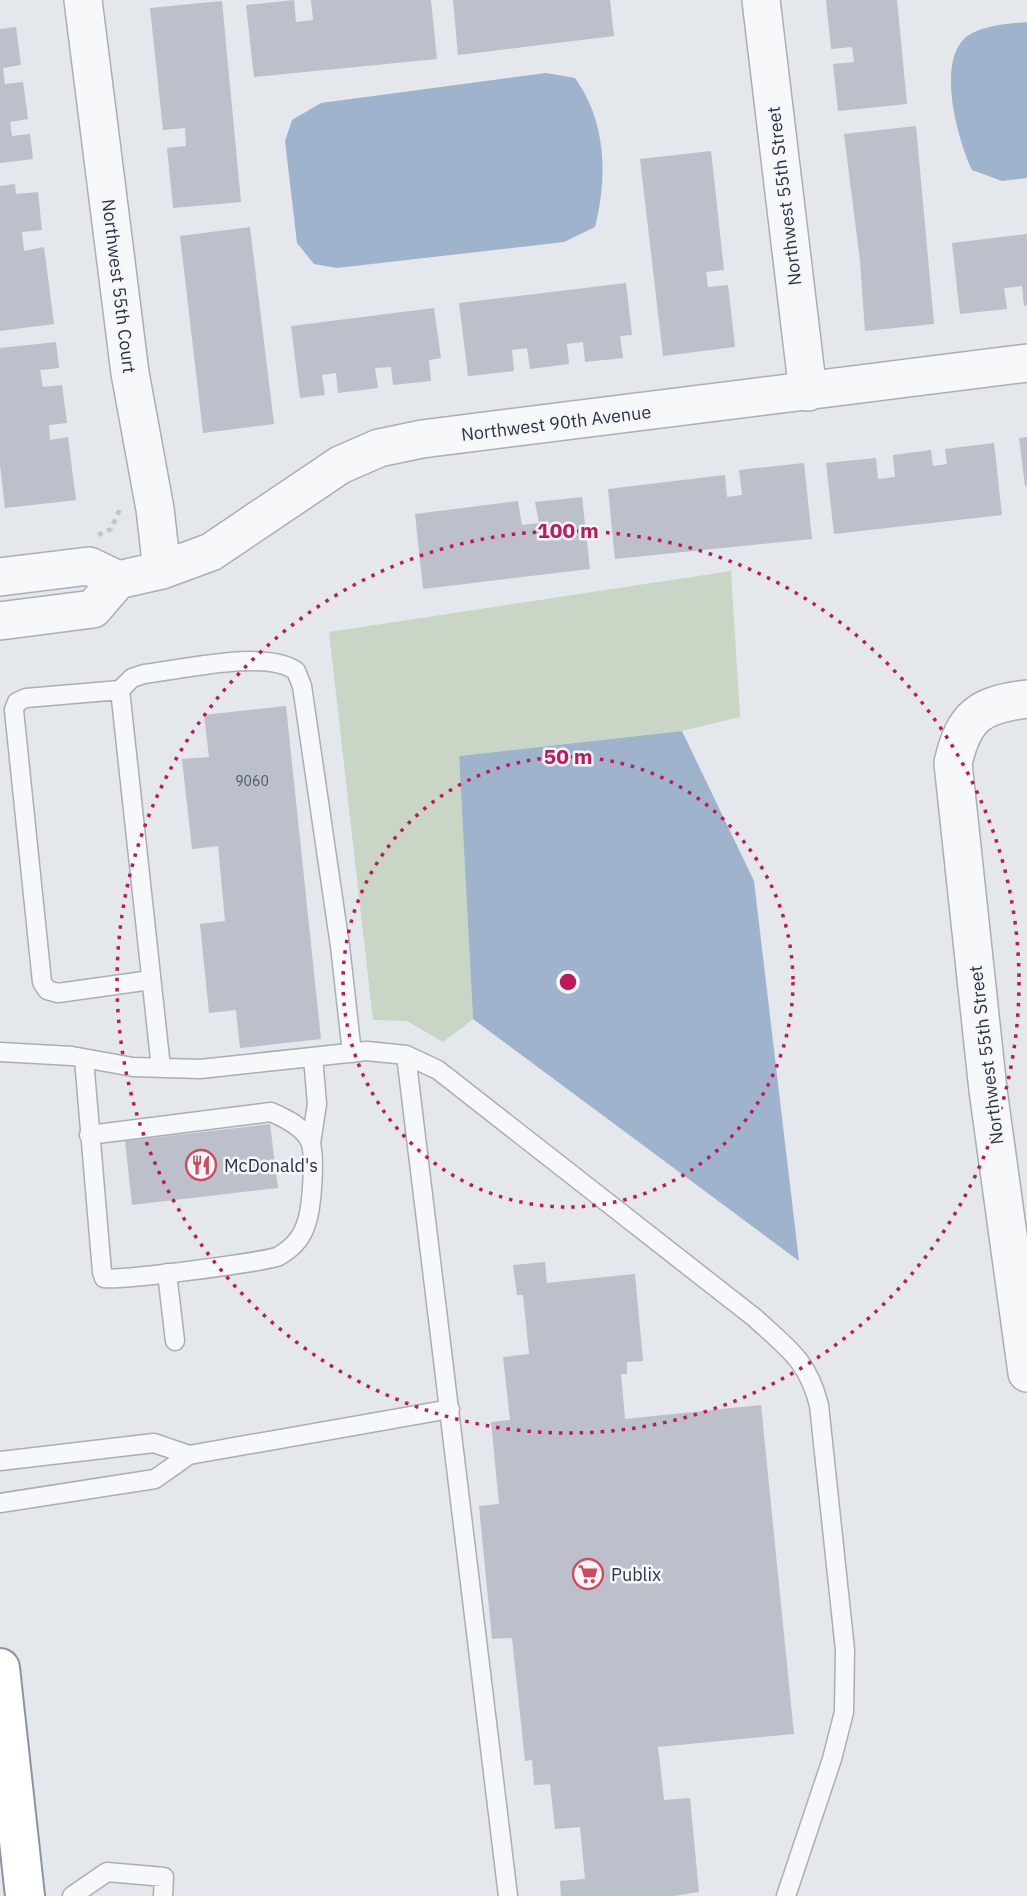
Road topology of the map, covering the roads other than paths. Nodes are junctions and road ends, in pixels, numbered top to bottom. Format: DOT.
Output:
graph roads {
  1 [pos="83,0"];
  2 [pos="761,0"];
  3 [pos="1027,363"];
  4 [pos="808,392"];
  5 [pos="162,570"];
  6 [pos="0,577"];
  7 [pos="118,580"];
  8 [pos="0,621"];
  9 [pos="120,690"];
  10 [pos="1027,699"];
  11 [pos="151,980"];
  12 [pos="0,1052"];
  13 [pos="352,1053"];
  14 [pos="406,1055"];
  15 [pos="313,1057"];
  16 [pos="84,1059"];
  17 [pos="160,1068"];
  18 [pos="89,1135"];
  19 [pos="311,1143"];
  20 [pos="167,1273"];
  21 [pos="175,1341"];
  22 [pos="1027,1373"];
  23 [pos="450,1409"];
  24 [pos="189,1455"];
  25 [pos="0,1461"];
  26 [pos="0,1503"];
  27 [pos="0,1668"];
  28 [pos="25,1896"];
  29 [pos="72,1896"];
  30 [pos="163,1896"];
  31 [pos="508,1896"];
  32 [pos="786,1896"];
  1 -- 5 [label="street, Northwest 55th Court"];
  2 -- 4 [label="street, Northwest 55th Street"];
  3 -- 4 [label="street, Northwest 90th Avenue"];
  4 -- 5 [label="street, Northwest 90th Avenue"];
  5 -- 7 [label="street, Northwest 90th Avenue"];
  6 -- 7 [label="street"];
  7 -- 8 [label="street"];
  9 -- 11 [label="lane"];
  9 -- 11 [label="lane"];
  9 -- 13 [label="lane"];
  10 -- 22 [label="street, Northwest 55th Street"];
  11 -- 17 [label="lane"];
  12 -- 16 [label="lane"];
  13 -- 14 [label="lane"];
  13 -- 15 [label="lane"];
  14 -- 23 [label="lane"];
  14 -- 32 [label="lane"];
  15 -- 17 [label="lane"];
  15 -- 19 [label="lane"];
  16 -- 17 [label="lane"];
  16 -- 18 [label="lane"];
  18 -- 19 [label="lane"];
  18 -- 20 [label="lane"];
  19 -- 20 [label="lane"];
  20 -- 21 [label="lane"];
  23 -- 24 [label="lane"];
  23 -- 31 [label="lane"];
  24 -- 25 [label="lane"];
  24 -- 26 [label="lane"];
  27 -- 28 [label="highway"];
  29 -- 30 [label="lane"];
}
